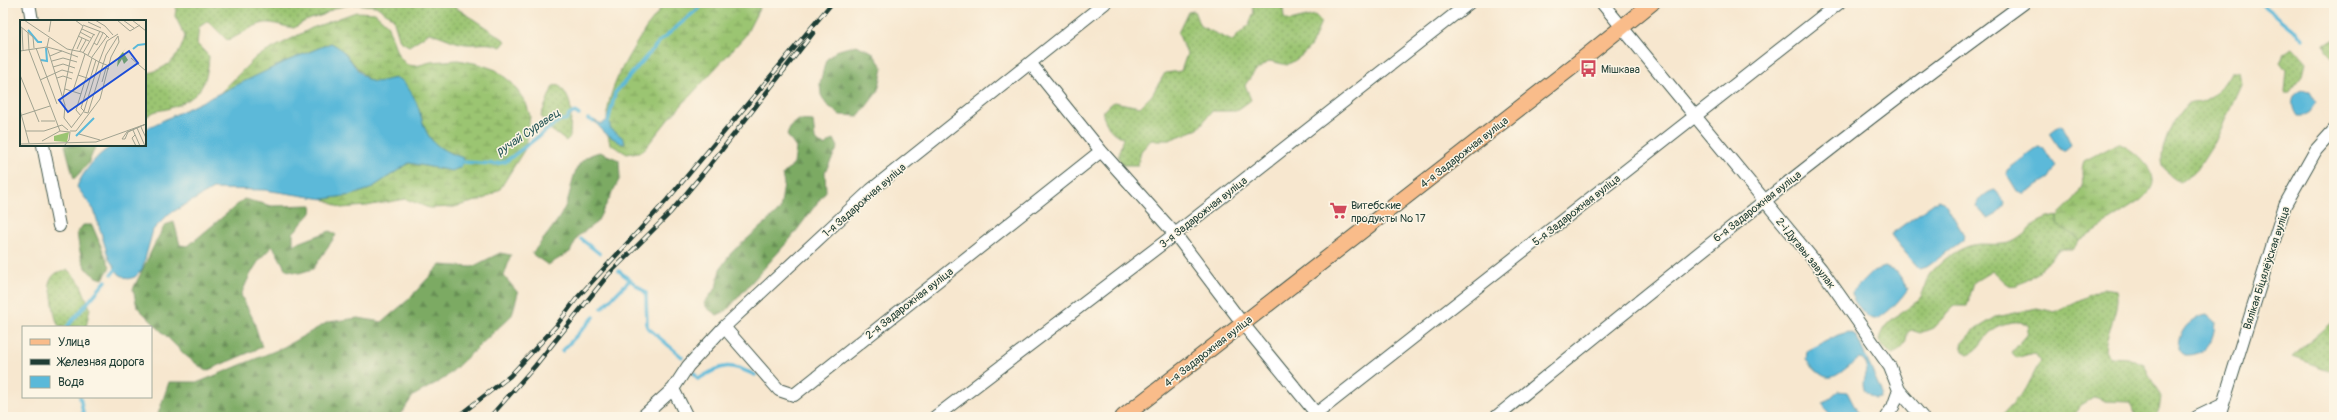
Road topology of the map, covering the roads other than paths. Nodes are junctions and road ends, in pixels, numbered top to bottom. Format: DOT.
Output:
graph roads {
  1 [pos="29,3"];
  2 [pos="1105,3"];
  3 [pos="1469,3"];
  4 [pos="1602,3"];
  5 [pos="1652,3"];
  6 [pos="1839,3"];
  7 [pos="2024,3"];
  8 [pos="32,20"];
  9 [pos="1621,28"];
  10 [pos="1031,64"];
  11 [pos="1695,117"];
  12 [pos="2334,130"];
  13 [pos="43,146"];
  14 [pos="1101,150"];
  15 [pos="1764,200"];
  16 [pos="60,226"];
  17 [pos="1175,234"];
  18 [pos="1242,324"];
  19 [pos="724,327"];
  20 [pos="673,389"];
  21 [pos="1899,390"];
  22 [pos="2222,405"];
  23 [pos="1316,416"];
  24 [pos="642,417"];
  25 [pos="687,417"];
  26 [pos="934,417"];
  27 [pos="1123,417"];
  28 [pos="1496,417"];
  29 [pos="1886,417"];
  30 [pos="1922,417"];
  31 [pos="2197,417"];
  32 [pos="2219,417"];
  1 -- 8 [label="street"];
  2 -- 10 [label="street, 1-я Задарожная вуліца"];
  3 -- 17 [label="street, 3-я Задарожная вуліца"];
  4 -- 9 [label="street, 2-і Дугавы завулак"];
  5 -- 9 [label="main road, 4-я Задарожная вуліца"];
  6 -- 11 [label="street, 5-я Задарожная вуліца"];
  7 -- 15 [label="street, 6-я Задарожная вуліца"];
  9 -- 11 [label="street, 2-і Дугавы завулак"];
  9 -- 18 [label="main road, 4-я Задарожная вуліца"];
  10 -- 14 [label="street"];
  10 -- 19 [label="street, 1-я Задарожная вуліца"];
  11 -- 15 [label="street, 2-і Дугавы завулак"];
  11 -- 23 [label="street, 5-я Задарожная вуліца"];
  12 -- 22 [label="street, Вялікая Біцялёўская вуліца"];
  13 -- 16 [label="street"];
  14 -- 17 [label="street"];
  14 -- 19 [label="street, 2-я Задарожная вуліца"];
  15 -- 21 [label="street, 2-і Дугавы завулак"];
  15 -- 28 [label="street, 6-я Задарожная вуліца"];
  17 -- 18 [label="street"];
  17 -- 26 [label="street, 3-я Задарожная вуліца"];
  18 -- 23 [label="street"];
  18 -- 27 [label="main road, 4-я Задарожная вуліца"];
  19 -- 20 [label="street, 1-я Задарожная вуліца"];
  20 -- 24 [label="street, 1-я Задарожная вуліца"];
  20 -- 25 [label="street"];
  21 -- 29 [label="street"];
  21 -- 30 [label="street, 2-і Дугавы завулак"];
  22 -- 31 [label="street"];
  22 -- 32 [label="street, Вялікая Біцялёўская вуліца"];
}
